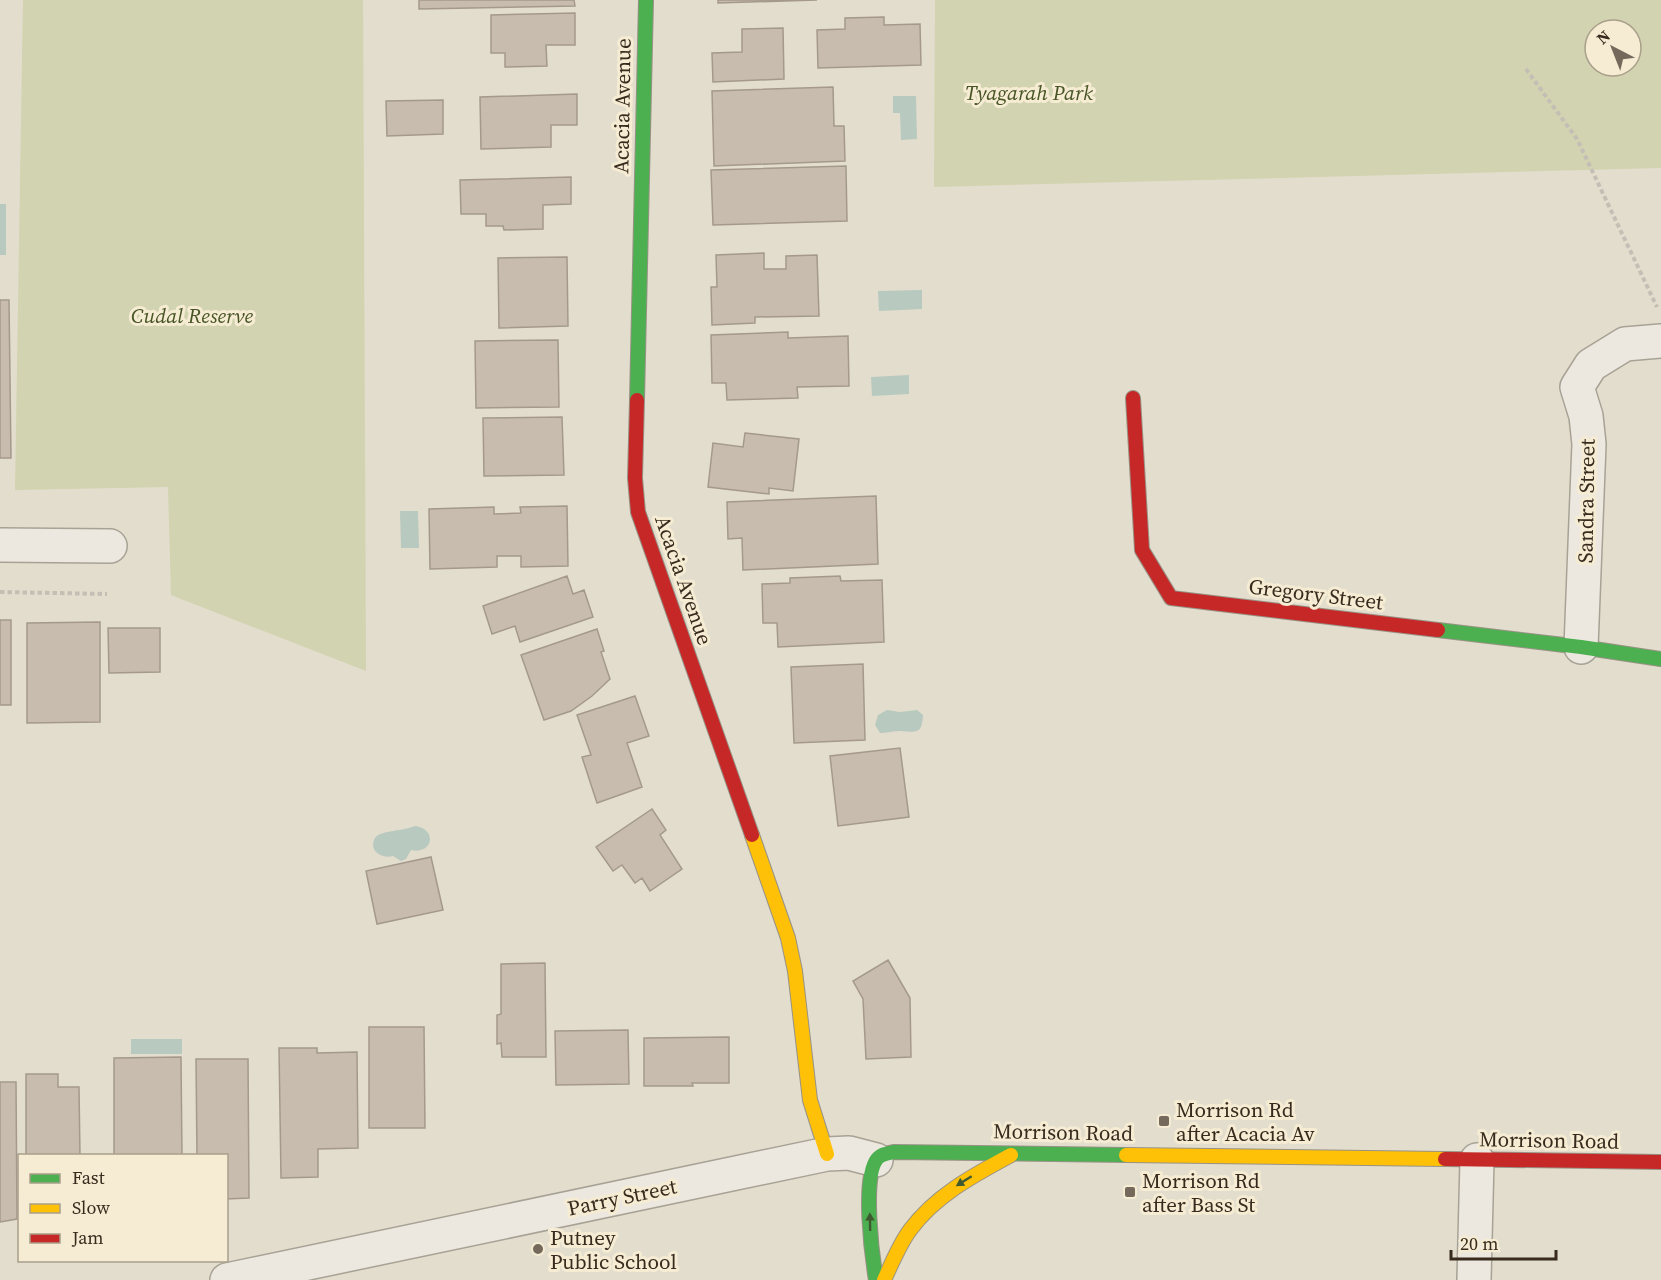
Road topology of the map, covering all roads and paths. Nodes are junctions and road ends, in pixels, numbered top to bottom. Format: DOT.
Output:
graph roads {
  1 [pos="646,0"];
  2 [pos="1526,69"];
  3 [pos="1661,316"];
  4 [pos="1661,341"];
  5 [pos="1133,398"];
  6 [pos="0,545"];
  7 [pos="110,546"];
  8 [pos="0,592"];
  9 [pos="107,594"];
  10 [pos="1581,647"];
  11 [pos="1661,659"];
  12 [pos="1015,1153"];
  13 [pos="827,1154"];
  14 [pos="876,1160"];
  15 [pos="1477,1160"];
  16 [pos="1661,1162"];
  17 [pos="227,1280"];
  18 [pos="876,1280"];
  19 [pos="884,1280"];
  20 [pos="1474,1280"];
  1 -- 13 [label="street, Acacia Avenue"];
  2 -- 3 [label="path"];
  4 -- 10 [label="street, Sandra Street"];
  5 -- 10 [label="street, Gregory Street"];
  6 -- 7 [label="street"];
  8 -- 9 [label="path"];
  10 -- 11 [label="street, Gregory Street"];
  12 -- 14 [label="street, Morrison Road"];
  12 -- 15 [label="street, Morrison Road"];
  12 -- 19 [label="street, one-way"];
  13 -- 14 [label="street, Parry Street"];
  13 -- 17 [label="street, Parry Street"];
  18 -- 14 [label="street, one-way"];
  15 -- 16 [label="street, Morrison Road"];
  15 -- 20 [label="street"];
}
